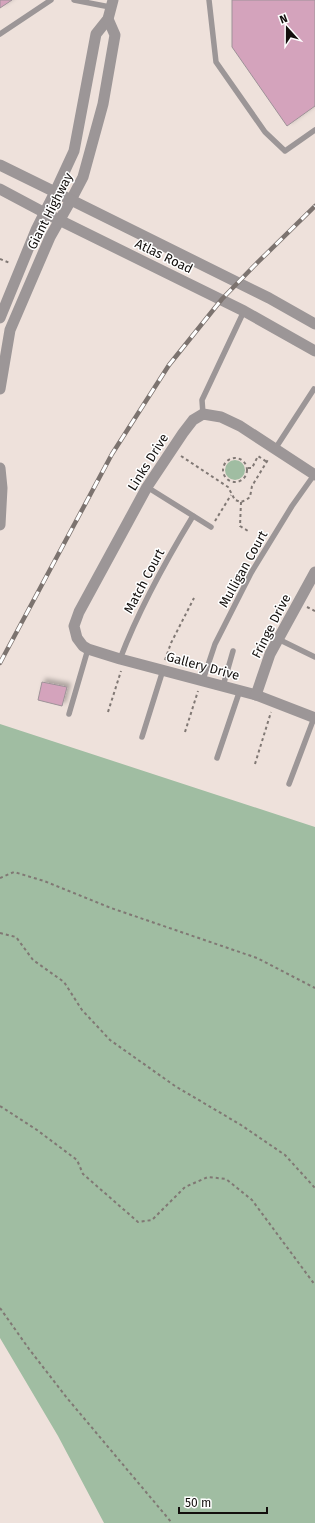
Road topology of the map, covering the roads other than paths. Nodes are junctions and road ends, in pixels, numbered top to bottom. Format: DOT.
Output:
graph roads {
  1 [pos="51,0"];
  2 [pos="74,0"];
  3 [pos="209,0"];
  4 [pos="110,9"];
  5 [pos="0,34"];
  6 [pos="315,130"];
  7 [pos="0,166"];
  8 [pos="0,190"];
  9 [pos="55,192"];
  10 [pos="71,200"];
  11 [pos="45,212"];
  12 [pos="60,220"];
  13 [pos="244,311"];
  14 [pos="0,318"];
  15 [pos="315,324"];
  16 [pos="315,350"];
  17 [pos="0,389"];
  18 [pos="314,389"];
  19 [pos="203,414"];
  20 [pos="275,449"];
  21 [pos="0,468"];
  22 [pos="314,475"];
  23 [pos="147,487"];
  24 [pos="193,516"];
  25 [pos="0,525"];
  26 [pos="211,528"];
  27 [pos="315,572"];
  28 [pos="278,638"];
  29 [pos="86,648"];
  30 [pos="233,651"];
  31 [pos="315,657"];
  32 [pos="122,660"];
  33 [pos="162,670"];
  34 [pos="203,680"];
  35 [pos="223,686"];
  36 [pos="240,690"];
  37 [pos="256,695"];
  38 [pos="69,714"];
  39 [pos="315,718"];
  40 [pos="142,737"];
  41 [pos="217,758"];
  42 [pos="289,784"];
  1 -- 5 [label="lane"];
  2 -- 4 [label="lane"];
  3 -- 6 [label="lane"];
  4 -- 9 [label="street, Giant Highway"];
  4 -- 10 [label="street, Giant Highway"];
  7 -- 9 [label="street, Atlas Road"];
  8 -- 11 [label="street, Atlas Road"];
  9 -- 10 [label="street, Atlas Road"];
  9 -- 11 [label="street, Giant Highway"];
  10 -- 12 [label="street, Giant Highway"];
  10 -- 15 [label="street, Atlas Road"];
  11 -- 12 [label="street, Atlas Road"];
  11 -- 14 [label="street, Giant Highway"];
  12 -- 13 [label="street, Atlas Road"];
  12 -- 17 [label="street, Giant Highway"];
  13 -- 16 [label="street, Atlas Road"];
  13 -- 19 [label="lane"];
  18 -- 20 [label="lane"];
  19 -- 20 [label="street"];
  19 -- 23 [label="street, Links Drive"];
  20 -- 22 [label="street"];
  21 -- 25 [label="street"];
  22 -- 34 [label="lane, Mulligan Court"];
  23 -- 24 [label="lane"];
  23 -- 29 [label="street, Links Drive"];
  24 -- 26 [label="lane"];
  24 -- 32 [label="lane, Match Court"];
  27 -- 28 [label="street, Fringe Drive"];
  28 -- 31 [label="lane"];
  28 -- 37 [label="street, Fringe Drive"];
  29 -- 32 [label="street, Gallery Drive"];
  29 -- 38 [label="lane"];
  30 -- 35 [label="lane"];
  32 -- 33 [label="street, Gallery Drive"];
  33 -- 34 [label="street, Gallery Drive"];
  33 -- 40 [label="lane"];
  34 -- 35 [label="street, Gallery Drive"];
  35 -- 36 [label="street, Gallery Drive"];
  36 -- 37 [label="street, Gallery Drive"];
  36 -- 41 [label="lane"];
  37 -- 39 [label="street, Gallery Drive"];
  39 -- 42 [label="lane"];
}
